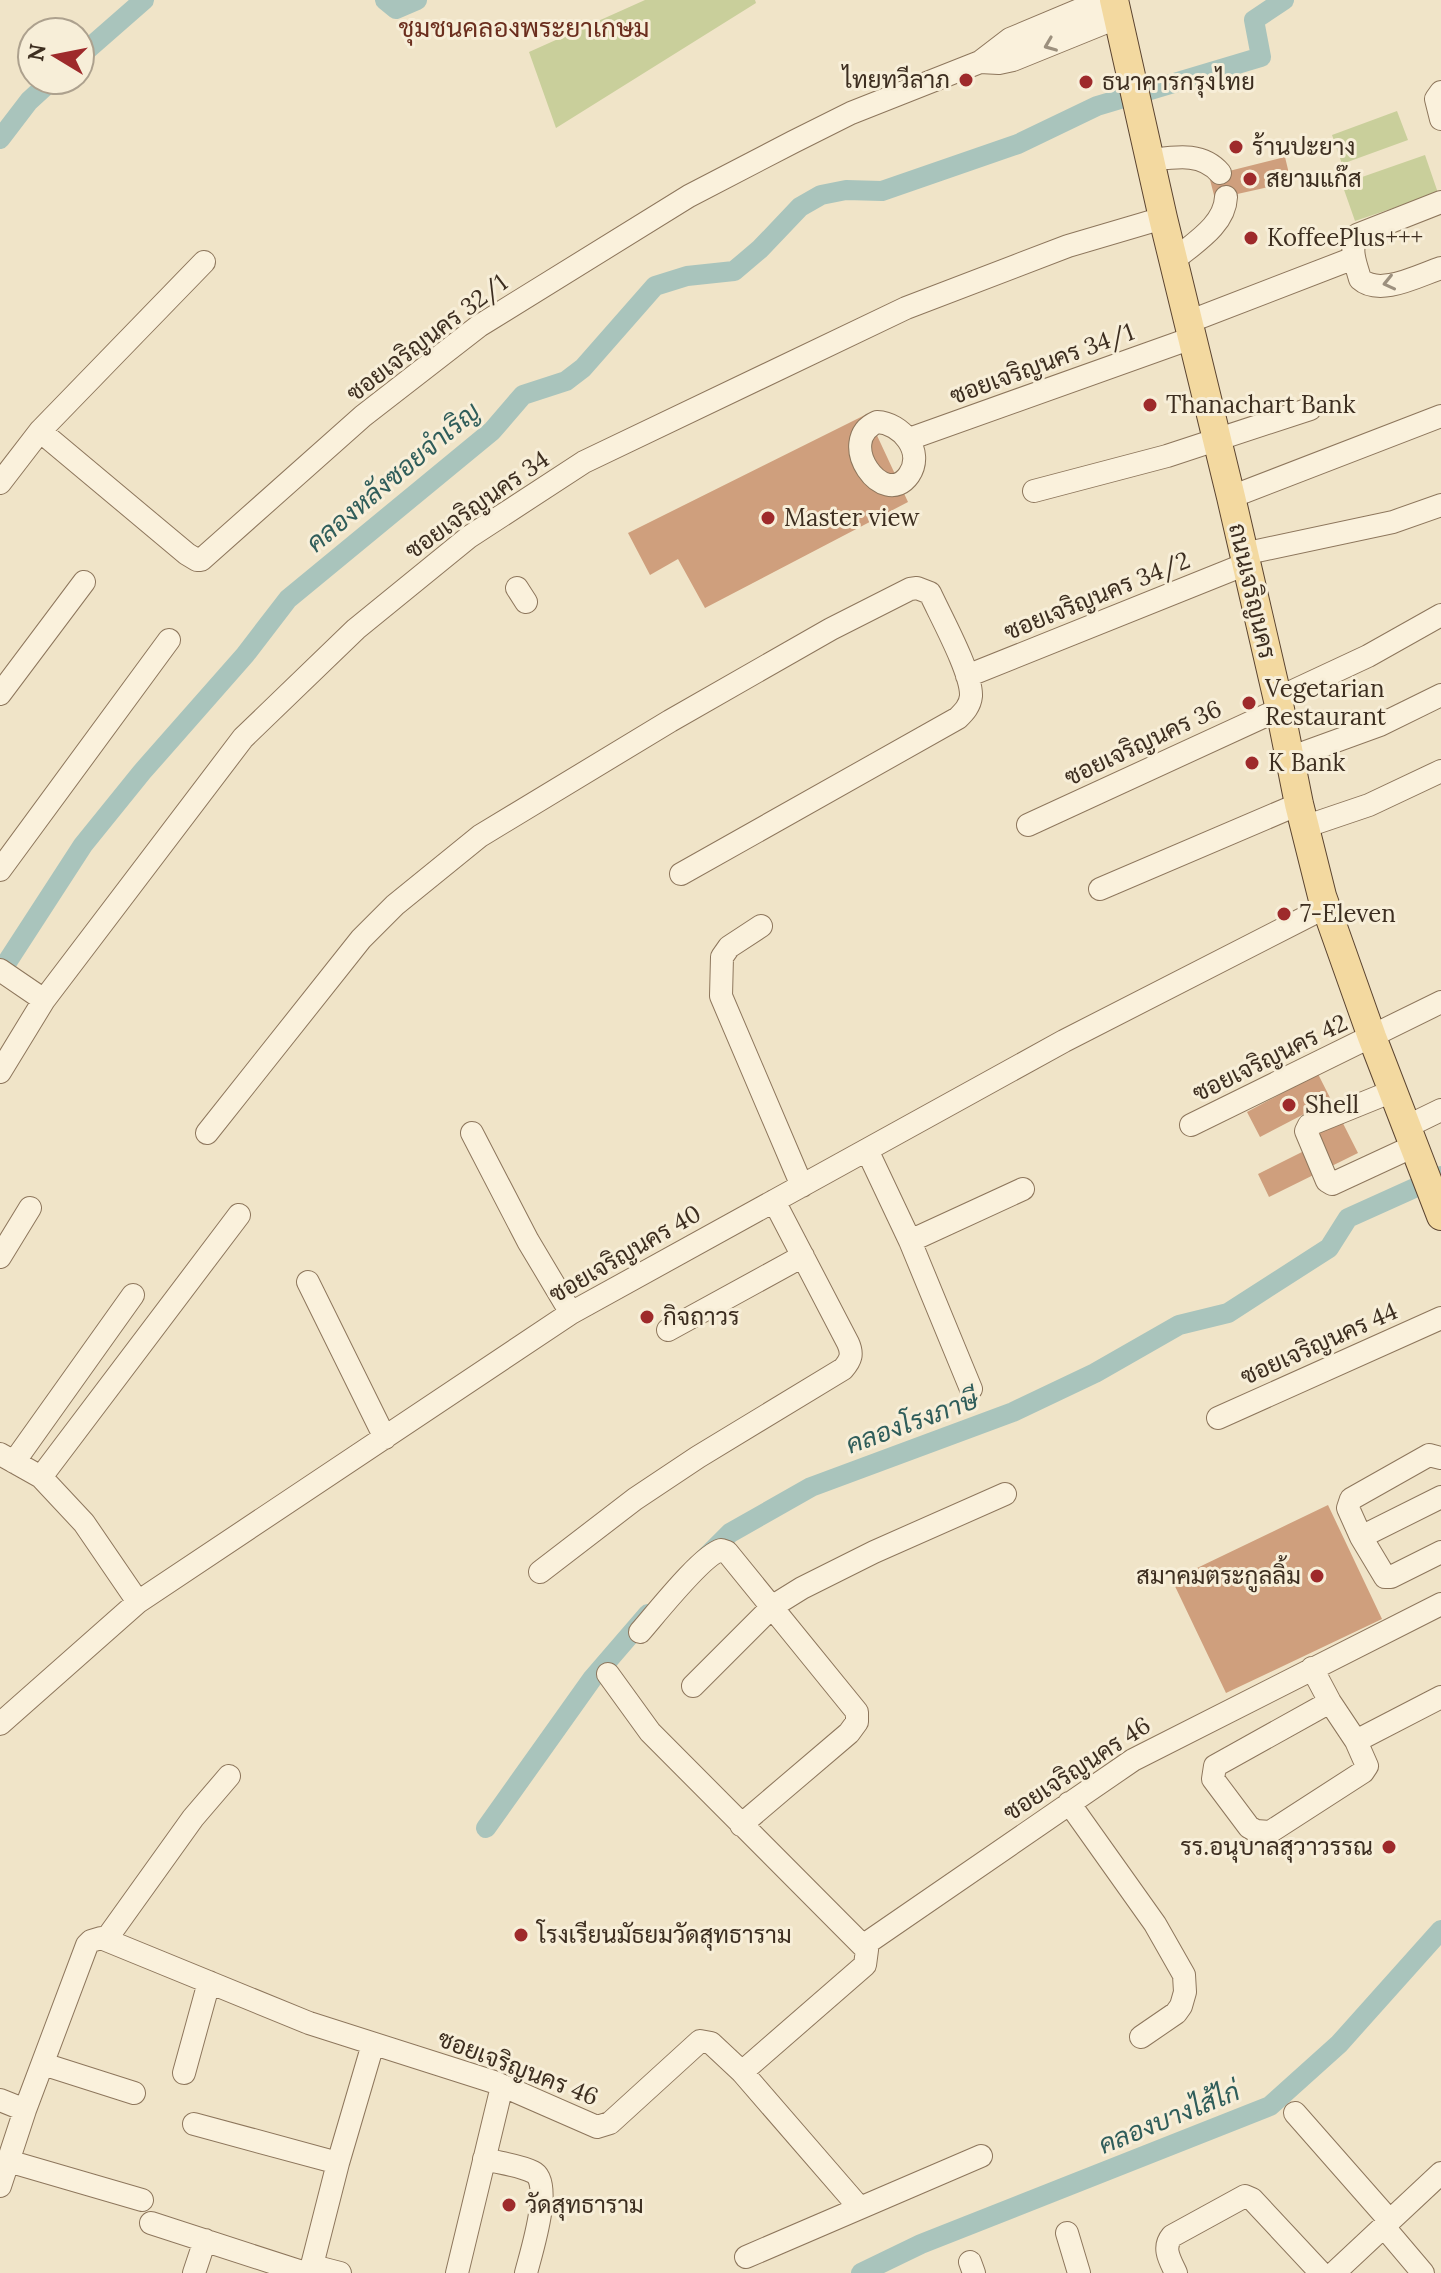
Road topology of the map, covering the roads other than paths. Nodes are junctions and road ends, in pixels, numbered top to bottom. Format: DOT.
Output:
graph roads {
  1 [pos="1112,6"];
  2 [pos="1441,92"];
  3 [pos="1441,119"];
  4 [pos="1151,160"];
  5 [pos="1220,173"];
  6 [pos="1226,197"];
  7 [pos="1441,202"];
  8 [pos="1163,218"];
  9 [pos="1354,258"];
  10 [pos="1174,260"];
  11 [pos="204,262"];
  12 [pos="1441,268"];
  13 [pos="1190,330"];
  14 [pos="1310,409"];
  15 [pos="1441,416"];
  16 [pos="40,431"];
  17 [pos="909,439"];
  18 [pos="1216,440"];
  19 [pos="0,483"];
  20 [pos="1034,491"];
  21 [pos="1231,497"];
  22 [pos="1441,505"];
  23 [pos="1244,559"];
  24 [pos="84,582"];
  25 [pos="1441,615"];
  26 [pos="169,640"];
  27 [pos="967,676"];
  28 [pos="0,694"];
  29 [pos="1441,695"];
  30 [pos="1279,704"];
  31 [pos="1289,758"];
  32 [pos="1441,771"];
  33 [pos="1302,816"];
  34 [pos="1028,825"];
  35 [pos="0,870"];
  36 [pos="681,874"];
  37 [pos="1100,889"];
  38 [pos="1326,907"];
  39 [pos="761,926"];
  40 [pos="4,972"];
  41 [pos="44,1000"];
  42 [pos="1441,1002"];
  43 [pos="1372,1037"];
  44 [pos="0,1072"];
  45 [pos="1393,1091"];
  46 [pos="1441,1110"];
  47 [pos="1191,1125"];
  48 [pos="207,1133"];
  49 [pos="472,1133"];
  50 [pos="1410,1136"];
  51 [pos="867,1150"];
  52 [pos="802,1186"];
  53 [pos="1023,1189"];
  54 [pos="774,1201"];
  55 [pos="30,1208"];
  56 [pos="239,1215"];
  57 [pos="1441,1216"];
  58 [pos="910,1241"];
  59 [pos="803,1256"];
  60 [pos="0,1257"];
  61 [pos="308,1282"];
  62 [pos="133,1295"];
  63 [pos="571,1313"];
  64 [pos="1441,1318"];
  65 [pos="668,1330"];
  66 [pos="971,1389"];
  67 [pos="1218,1418"];
  68 [pos="385,1438"];
  69 [pos="1441,1458"];
  70 [pos="5,1461"];
  71 [pos="41,1477"];
  72 [pos="1005,1494"];
  73 [pos="1441,1497"];
  74 [pos="1361,1537"];
  75 [pos="1441,1552"];
  76 [pos="540,1572"];
  77 [pos="138,1602"];
  78 [pos="1441,1604"];
  79 [pos="773,1606"];
  80 [pos="640,1632"];
  81 [pos="1312,1668"];
  82 [pos="608,1674"];
  83 [pos="693,1686"];
  84 [pos="1441,1697"];
  85 [pos="1330,1702"];
  86 [pos="0,1724"];
  87 [pos="1356,1741"];
  88 [pos="229,1776"];
  89 [pos="1069,1803"];
  90 [pos="741,1825"];
  91 [pos="107,1938"];
  92 [pos="864,1945"];
  93 [pos="209,1982"];
  94 [pos="1141,2037"];
  95 [pos="373,2044"];
  96 [pos="43,2064"];
  97 [pos="742,2072"];
  98 [pos="184,2073"];
  99 [pos="502,2086"];
  100 [pos="134,2093"];
  101 [pos="0,2100"];
  102 [pos="25,2110"];
  103 [pos="1295,2113"];
  104 [pos="194,2124"];
  105 [pos="981,2156"];
  106 [pos="484,2159"];
  107 [pos="8,2161"];
  108 [pos="338,2163"];
  109 [pos="1441,2173"];
  110 [pos="0,2186"];
  111 [pos="142,2200"];
  112 [pos="859,2207"];
  113 [pos="151,2223"];
  114 [pos="1387,2224"];
  115 [pos="1067,2233"];
  116 [pos="205,2240"];
  117 [pos="746,2257"];
  118 [pos="309,2271"];
  119 [pos="194,2273"];
  120 [pos="340,2273"];
  121 [pos="457,2273"];
  122 [pos="526,2273"];
  123 [pos="1079,2273"];
  124 [pos="1176,2273"];
  125 [pos="1321,2273"];
  126 [pos="1334,2273"];
  127 [pos="1423,2273"];
  1 -- 4 [label="main road, ถนนเจริญนคร"];
  1 -- 16 [label="street, ซอยเจริญนคร 32/1"];
  2 -- 3 [label="street"];
  4 -- 5 [label="street"];
  4 -- 8 [label="main road, ถนนเจริญนคร"];
  6 -- 10 [label="street"];
  7 -- 9 [label="street"];
  8 -- 10 [label="main road, ถนนเจริญนคร"];
  8 -- 41 [label="street, ซอยเจริญนคร 34"];
  12 -- 9 [label="street, one-way"];
  9 -- 13 [label="street, ซอยเจริญนคร 34/1"];
  10 -- 13 [label="main road, ถนนเจริญนคร"];
  11 -- 16 [label="street"];
  13 -- 17 [label="street, ซอยเจริญนคร 34/1"];
  13 -- 18 [label="main road, ถนนเจริญนคร"];
  14 -- 18 [label="street"];
  15 -- 21 [label="street"];
  16 -- 19 [label="street"];
  18 -- 20 [label="street"];
  18 -- 21 [label="main road, ถนนเจริญนคร"];
  21 -- 23 [label="main road, ถนนเจริญนคร"];
  22 -- 23 [label="street, ซอยเจริญนคร 34/2"];
  23 -- 27 [label="street, ซอยเจริญนคร 34/2"];
  23 -- 30 [label="main road, ถนนเจริญนคร"];
  24 -- 28 [label="street"];
  25 -- 30 [label="street, ซอยเจริญนคร 36"];
  26 -- 35 [label="street"];
  27 -- 36 [label="street"];
  27 -- 48 [label="street"];
  29 -- 31 [label="street"];
  30 -- 31 [label="main road, ถนนเจริญนคร"];
  30 -- 34 [label="street, ซอยเจริญนคร 36"];
  31 -- 33 [label="main road, ถนนเจริญนคร"];
  32 -- 33 [label="street"];
  33 -- 37 [label="street"];
  33 -- 38 [label="main road, ถนนเจริญนคร"];
  38 -- 43 [label="main road, ถนนเจริญนคร"];
  38 -- 51 [label="street, ซอยเจริญนคร 40"];
  39 -- 52 [label="street"];
  40 -- 41 [label="street"];
  41 -- 44 [label="street, ซอยเจริญนคร 34"];
  42 -- 43 [label="street, ซอยเจริญนคร 42"];
  43 -- 45 [label="main road, ถนนเจริญนคร"];
  43 -- 47 [label="street, ซอยเจริญนคร 42"];
  45 -- 50 [label="main road, ถนนเจริญนคร"];
  45 -- 50 [label="street"];
  46 -- 50 [label="street"];
  49 -- 63 [label="street"];
  50 -- 57 [label="main road, ถนนเจริญนคร"];
  51 -- 52 [label="street, ซอยเจริญนคร 40"];
  51 -- 58 [label="street"];
  52 -- 54 [label="street, ซอยเจริญนคร 40"];
  53 -- 58 [label="street"];
  54 -- 59 [label="street"];
  54 -- 63 [label="street, ซอยเจริญนคร 40"];
  55 -- 60 [label="street"];
  56 -- 71 [label="street"];
  58 -- 66 [label="street"];
  59 -- 65 [label="street"];
  59 -- 76 [label="street"];
  61 -- 68 [label="street"];
  62 -- 70 [label="street"];
  63 -- 68 [label="street, ซอยเจริญนคร 40"];
  64 -- 67 [label="street, ซอยเจริญนคร 44"];
  68 -- 77 [label="street, ซอยเจริญนคร 40"];
  69 -- 74 [label="street"];
  70 -- 71 [label="street"];
  71 -- 77 [label="street"];
  72 -- 79 [label="street"];
  73 -- 74 [label="street"];
  74 -- 75 [label="street"];
  77 -- 86 [label="street, ซอยเจริญนคร 40"];
  78 -- 81 [label="street, ซอยเจริญนคร 46"];
  79 -- 80 [label="street"];
  79 -- 83 [label="street"];
  79 -- 90 [label="street"];
  81 -- 85 [label="street"];
  81 -- 89 [label="street, ซอยเจริญนคร 46"];
  82 -- 90 [label="street"];
  84 -- 87 [label="street"];
  85 -- 87 [label="street"];
  85 -- 87 [label="street"];
  88 -- 91 [label="street"];
  89 -- 92 [label="street, ซอยเจริญนคร 46"];
  89 -- 94 [label="street"];
  90 -- 92 [label="street"];
  91 -- 93 [label="street, ซอยเจริญนคร 46"];
  91 -- 96 [label="street"];
  92 -- 97 [label="street"];
  93 -- 95 [label="street, ซอยเจริญนคร 46"];
  93 -- 98 [label="street"];
  95 -- 99 [label="street, ซอยเจริญนคร 46"];
  95 -- 108 [label="street"];
  96 -- 100 [label="street"];
  96 -- 102 [label="street"];
  97 -- 99 [label="street, ซอยเจริญนคร 46"];
  97 -- 112 [label="street"];
  99 -- 106 [label="street"];
  101 -- 102 [label="street"];
  102 -- 107 [label="street"];
  103 -- 114 [label="street"];
  104 -- 108 [label="street"];
  105 -- 112 [label="street"];
  106 -- 121 [label="street"];
  106 -- 122 [label="street"];
  107 -- 110 [label="street"];
  107 -- 111 [label="street"];
  108 -- 118 [label="street"];
  109 -- 114 [label="street"];
  112 -- 117 [label="street"];
  113 -- 116 [label="street"];
  114 -- 126 [label="street"];
  114 -- 127 [label="street"];
  115 -- 123 [label="street"];
  116 -- 118 [label="street"];
  116 -- 119 [label="street"];
  118 -- 120 [label="street"];
  124 -- 125 [label="street"];
}
